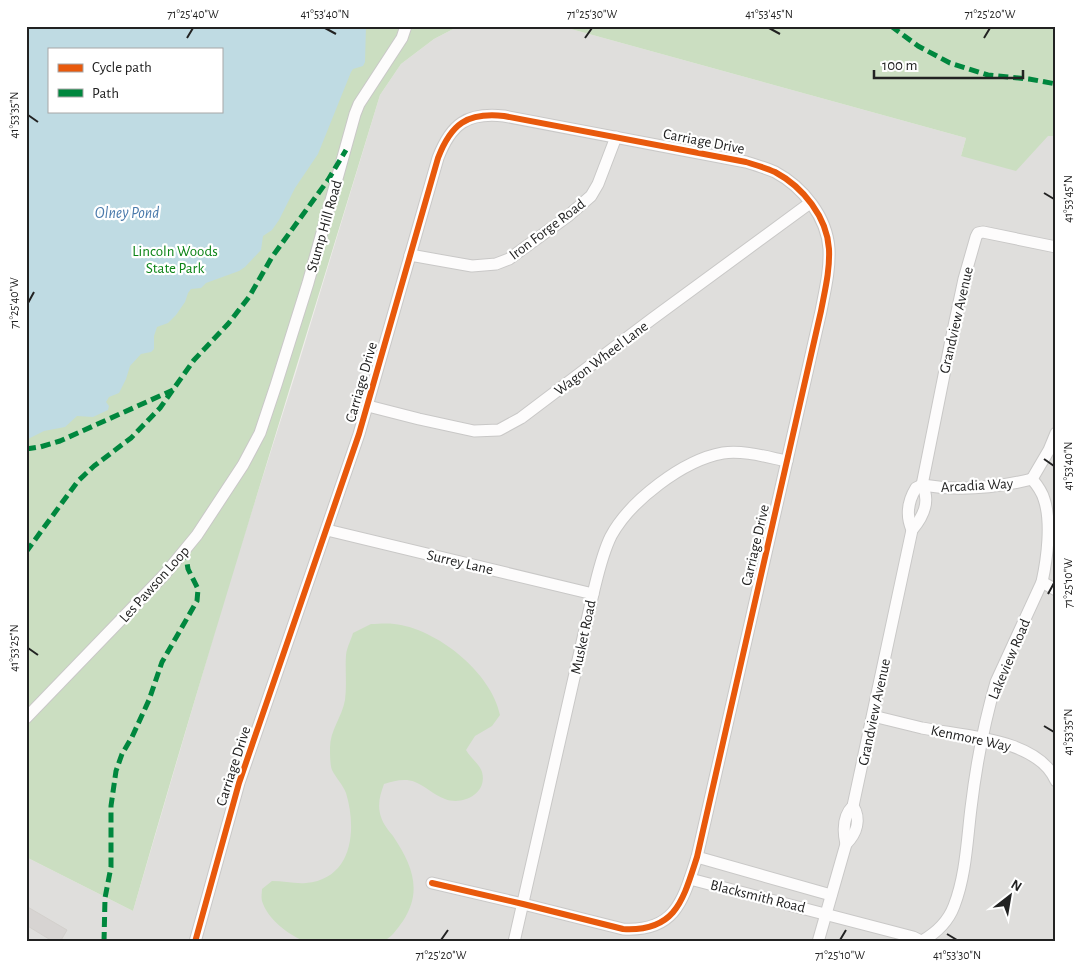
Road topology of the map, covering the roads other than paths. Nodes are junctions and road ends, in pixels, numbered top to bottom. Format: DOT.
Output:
graph roads {
  1 [pos="406,26"];
  2 [pos="616,137"];
  3 [pos="810,203"];
  4 [pos="1056,247"];
  5 [pos="410,255"];
  6 [pos="368,406"];
  7 [pos="260,433"];
  8 [pos="1056,433"];
  9 [pos="787,461"];
  10 [pos="1032,479"];
  11 [pos="922,486"];
  12 [pos="327,530"];
  13 [pos="1042,582"];
  14 [pos="1056,590"];
  15 [pos="593,594"];
  16 [pos="873,716"];
  17 [pos="26,718"];
  18 [pos="982,738"];
  19 [pos="1056,781"];
  20 [pos="697,857"];
  21 [pos="690,879"];
  22 [pos="432,883"];
  23 [pos="831,895"];
  24 [pos="523,904"];
  25 [pos="826,914"];
  26 [pos="922,941"];
  27 [pos="195,942"];
  28 [pos="514,942"];
  29 [pos="818,942"];
  1 -- 7 [label="street, Stump Hill Road"];
  2 -- 3 [label="street, Carriage Drive"];
  2 -- 5 [label="street, Iron Forge Road"];
  2 -- 5 [label="street, Carriage Drive"];
  3 -- 6 [label="street, Wagon Wheel Lane"];
  3 -- 9 [label="street, Carriage Drive"];
  4 -- 11 [label="street, Grandview Avenue"];
  5 -- 6 [label="street, Carriage Drive"];
  6 -- 12 [label="street, Carriage Drive"];
  7 -- 17 [label="street, Les Pawson Loop"];
  8 -- 10 [label="street"];
  9 -- 15 [label="street, Musket Road"];
  9 -- 20 [label="street, Carriage Drive"];
  10 -- 11 [label="street, Arcadia Way"];
  10 -- 13 [label="street, Lakeview Road"];
  11 -- 16 [label="street, Grandview Avenue"];
  12 -- 15 [label="street, Surrey Lane"];
  12 -- 27 [label="street, Carriage Drive"];
  13 -- 14 [label="street"];
  13 -- 18 [label="street, Lakeview Road"];
  15 -- 24 [label="street, Musket Road"];
  16 -- 18 [label="street, Kenmore Way"];
  16 -- 23 [label="street, Grandview Avenue"];
  18 -- 19 [label="street, Kenmore Way"];
  18 -- 26 [label="street, Lakeview Road"];
  20 -- 21 [label="street, Carriage Drive"];
  20 -- 23 [label="street, Blacksmith Road"];
  21 -- 24 [label="street, Carriage Drive"];
  21 -- 25 [label="street, Blacksmith Road"];
  22 -- 24 [label="street, Carriage Drive"];
  23 -- 25 [label="street, Grandview Avenue"];
  24 -- 28 [label="street, Musket Road"];
  25 -- 26 [label="street, Blacksmith Road"];
  25 -- 29 [label="street, Grandview Avenue"];
}
